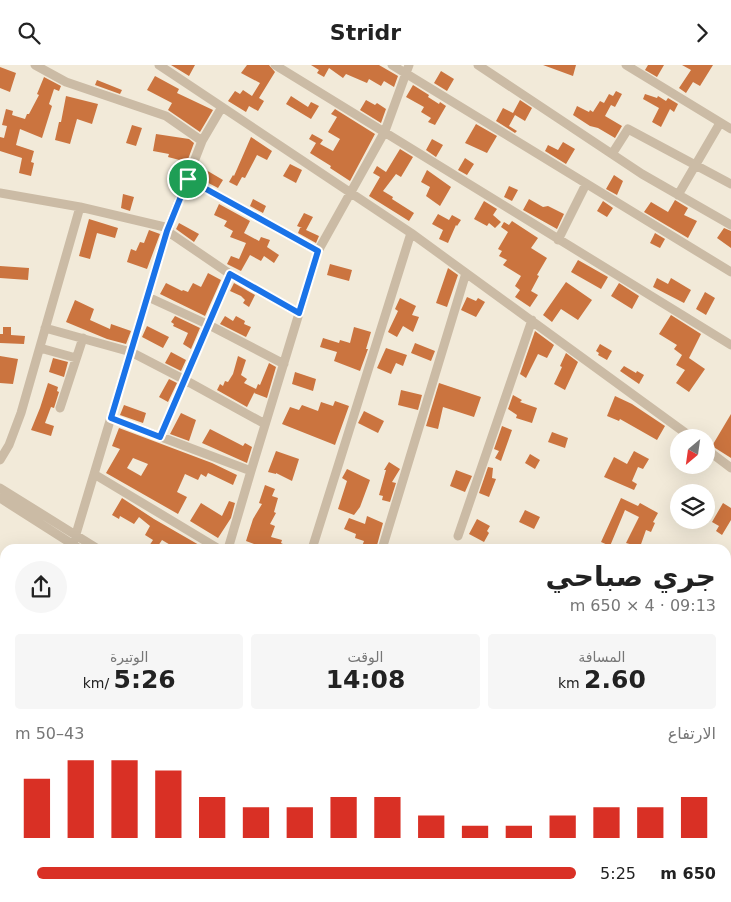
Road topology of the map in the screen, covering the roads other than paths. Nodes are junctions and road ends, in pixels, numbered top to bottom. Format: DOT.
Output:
graph roads {
  1 [pos="36,65"];
  2 [pos="159,65"];
  3 [pos="275,65"];
  4 [pos="392,65"];
  5 [pos="478,65"];
  6 [pos="626,65"];
  7 [pos="407,69"];
  8 [pos="222,107"];
  9 [pos="720,123"];
  10 [pos="731,129"];
  11 [pos="385,131"];
  12 [pos="202,141"];
  13 [pos="612,154"];
  14 [pos="696,164"];
  15 [pos="188,179"];
  16 [pos="586,184"];
  17 [pos="731,184"];
  18 [pos="0,193"];
  19 [pos="352,193"];
  20 [pos="678,195"];
  21 [pos="80,207"];
  22 [pos="731,225"];
  23 [pos="168,230"];
  24 [pos="410,233"];
  25 [pos="558,239"];
  26 [pos="318,251"];
  27 [pos="731,271"];
  28 [pos="466,273"];
  29 [pos="230,274"];
  30 [pos="148,297"];
  31 [pos="299,313"];
  32 [pos="532,320"];
  33 [pos="209,325"];
  34 [pos="45,328"];
  35 [pos="83,339"];
  36 [pos="731,345"];
  37 [pos="40,348"];
  38 [pos="131,353"];
  39 [pos="76,358"];
  40 [pos="284,364"];
  41 [pos="185,379"];
  42 [pos="60,408"];
  43 [pos="111,418"];
  44 [pos="265,424"];
  45 [pos="680,429"];
  46 [pos="160,437"];
  47 [pos="715,456"];
  48 [pos="0,460"];
  49 [pos="731,468"];
  50 [pos="251,471"];
  51 [pos="94,474"];
  52 [pos="0,488"];
  53 [pos="0,498"];
  54 [pos="76,534"];
  55 [pos="458,536"];
  56 [pos="73,544"];
  57 [pos="76,544"];
  58 [pos="91,544"];
  59 [pos="211,544"];
  60 [pos="229,544"];
  61 [pos="314,544"];
  62 [pos="384,544"];
  1 -- 12 [label="street"];
  2 -- 8 [label="street"];
  3 -- 11 [label="street"];
  4 -- 7 [label="street"];
  5 -- 13 [label="street"];
  6 -- 9 [label="street"];
  7 -- 11 [label="street"];
  7 -- 16 [label="street"];
  8 -- 12 [label="street"];
  8 -- 19 [label="street"];
  9 -- 10 [label="street"];
  9 -- 14 [label="street"];
  11 -- 19 [label="street"];
  11 -- 25 [label="street"];
  12 -- 15 [label="street"];
  13 -- 14 [label="street"];
  13 -- 20 [label="street"];
  14 -- 17 [label="street"];
  14 -- 20 [label="street"];
  15 -- 23 [label="street"];
  15 -- 26 [label="street"];
  16 -- 25 [label="street"];
  16 -- 27 [label="street"];
  18 -- 21 [label="street"];
  19 -- 24 [label="street"];
  19 -- 26 [label="street"];
  20 -- 22 [label="street"];
  21 -- 23 [label="street"];
  21 -- 34 [label="street"];
  23 -- 29 [label="street"];
  23 -- 30 [label="street"];
  24 -- 28 [label="street"];
  24 -- 61 [label="street"];
  25 -- 36 [label="street"];
  26 -- 31 [label="street"];
  28 -- 32 [label="street"];
  28 -- 62 [label="street"];
  29 -- 31 [label="street"];
  29 -- 33 [label="street"];
  30 -- 33 [label="street"];
  30 -- 38 [label="street"];
  31 -- 40 [label="street"];
  32 -- 45 [label="street"];
  32 -- 55 [label="street"];
  33 -- 40 [label="street"];
  33 -- 41 [label="street"];
  34 -- 35 [label="street"];
  34 -- 37 [label="street"];
  35 -- 38 [label="street"];
  35 -- 39 [label="street"];
  37 -- 39 [label="street"];
  37 -- 48 [label="street"];
  38 -- 41 [label="street"];
  38 -- 43 [label="street"];
  39 -- 42 [label="street"];
  40 -- 44 [label="street"];
  41 -- 44 [label="street"];
  41 -- 46 [label="street"];
  43 -- 46 [label="street"];
  43 -- 51 [label="street"];
  44 -- 50 [label="street"];
  46 -- 50 [label="street"];
  47 -- 49 [label="street"];
  50 -- 60 [label="street"];
  51 -- 54 [label="street"];
  51 -- 59 [label="street"];
  52 -- 54 [label="street"];
  53 -- 56 [label="street"];
  54 -- 57 [label="street"];
  54 -- 58 [label="street"];
}
